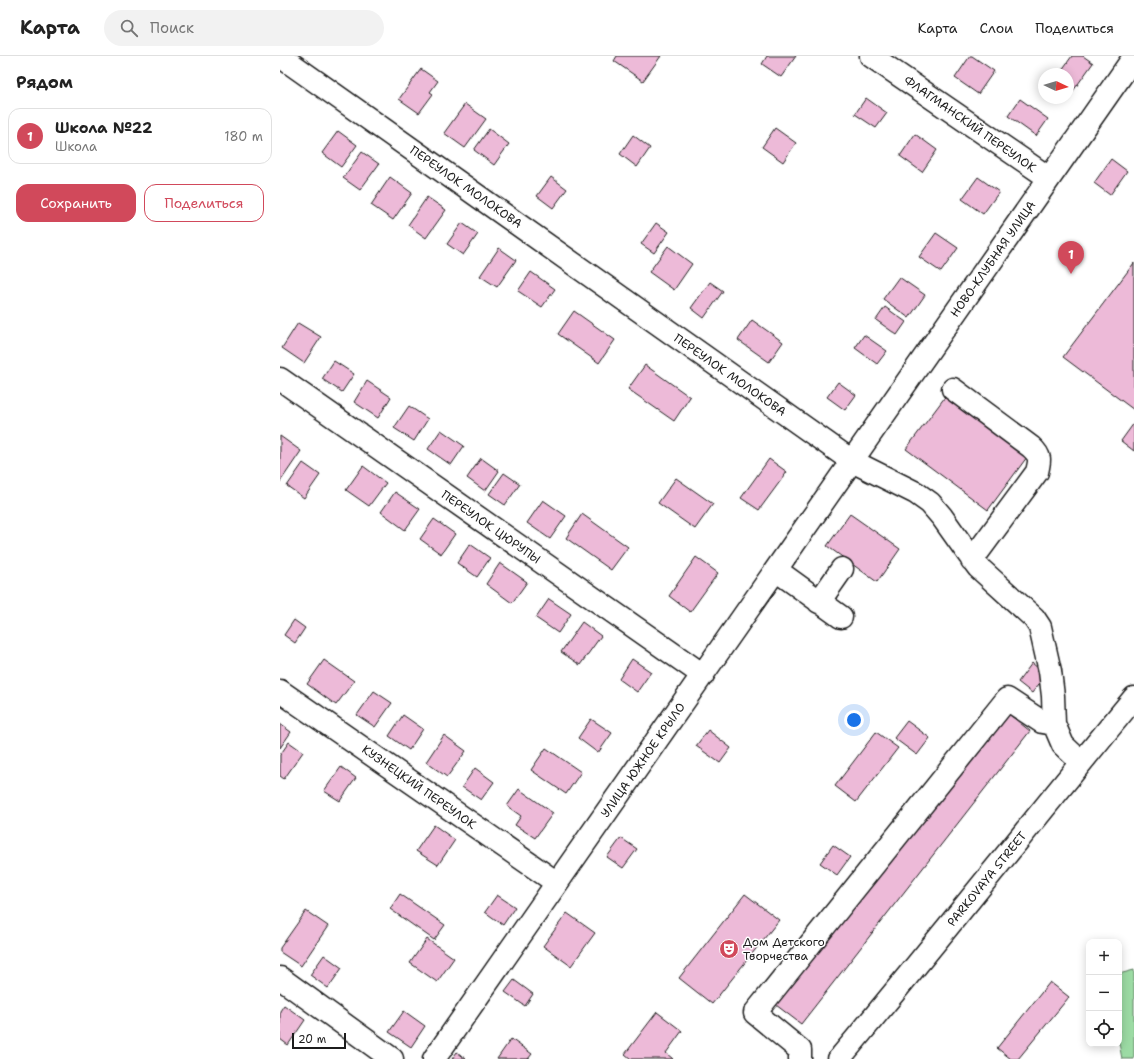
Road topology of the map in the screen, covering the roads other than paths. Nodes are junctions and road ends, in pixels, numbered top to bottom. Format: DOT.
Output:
graph roads {
  1 [pos="280,56"];
  2 [pos="871,56"];
  3 [pos="1134,57"];
  4 [pos="1049,178"];
  5 [pos="280,380"];
  6 [pos="953,389"];
  7 [pos="852,461"];
  8 [pos="972,560"];
  9 [pos="842,569"];
  10 [pos="776,570"];
  11 [pos="819,602"];
  12 [pos="841,617"];
  13 [pos="702,675"];
  14 [pos="280,691"];
  15 [pos="1134,698"];
  16 [pos="1054,724"];
  17 [pos="1081,762"];
  18 [pos="557,883"];
  19 [pos="280,978"];
  20 [pos="392,1059"];
  21 [pos="434,1059"];
  22 [pos="800,1059"];
  23 [pos="839,1059"];
  1 -- 7 [label="street, ПЕРЕУЛОК МОЛОКОВА"];
  2 -- 4 [label="street, ФЛАГМАНСКИЙ ПЕРЕУЛОК"];
  3 -- 4 [label="street, НОВО-КЛУБНАЯ УЛИЦА"];
  4 -- 7 [label="street, НОВО-КЛУБНАЯ УЛИЦА"];
  5 -- 13 [label="street, ПЕРЕУЛОК ЦЮРУПЫ"];
  6 -- 8 [label="street"];
  7 -- 8 [label="street, ПЕРЕУЛОК МОЛОКОВА"];
  7 -- 10 [label="street, УЛИЦА ЮЖНОЕ КРЫЛО"];
  8 -- 16 [label="street, ПЕРЕУЛОК МОЛОКОВА"];
  9 -- 11 [label="street"];
  10 -- 11 [label="street"];
  10 -- 13 [label="street, УЛИЦА ЮЖНОЕ КРЫЛО"];
  11 -- 12 [label="street"];
  13 -- 18 [label="street, УЛИЦА ЮЖНОЕ КРЫЛО"];
  14 -- 18 [label="street, КУЗНЕЦКИЙ ПЕРЕУЛОК"];
  15 -- 17 [label="street, PARKOVAYA STREET"];
  16 -- 17 [label="street, ПЕРЕУЛОК МОЛОКОВА"];
  16 -- 22 [label="street"];
  17 -- 23 [label="street, PARKOVAYA STREET"];
  18 -- 21 [label="street, УЛИЦА ЮЖНОЕ КРЫЛО"];
  19 -- 20 [label="street"];
}
